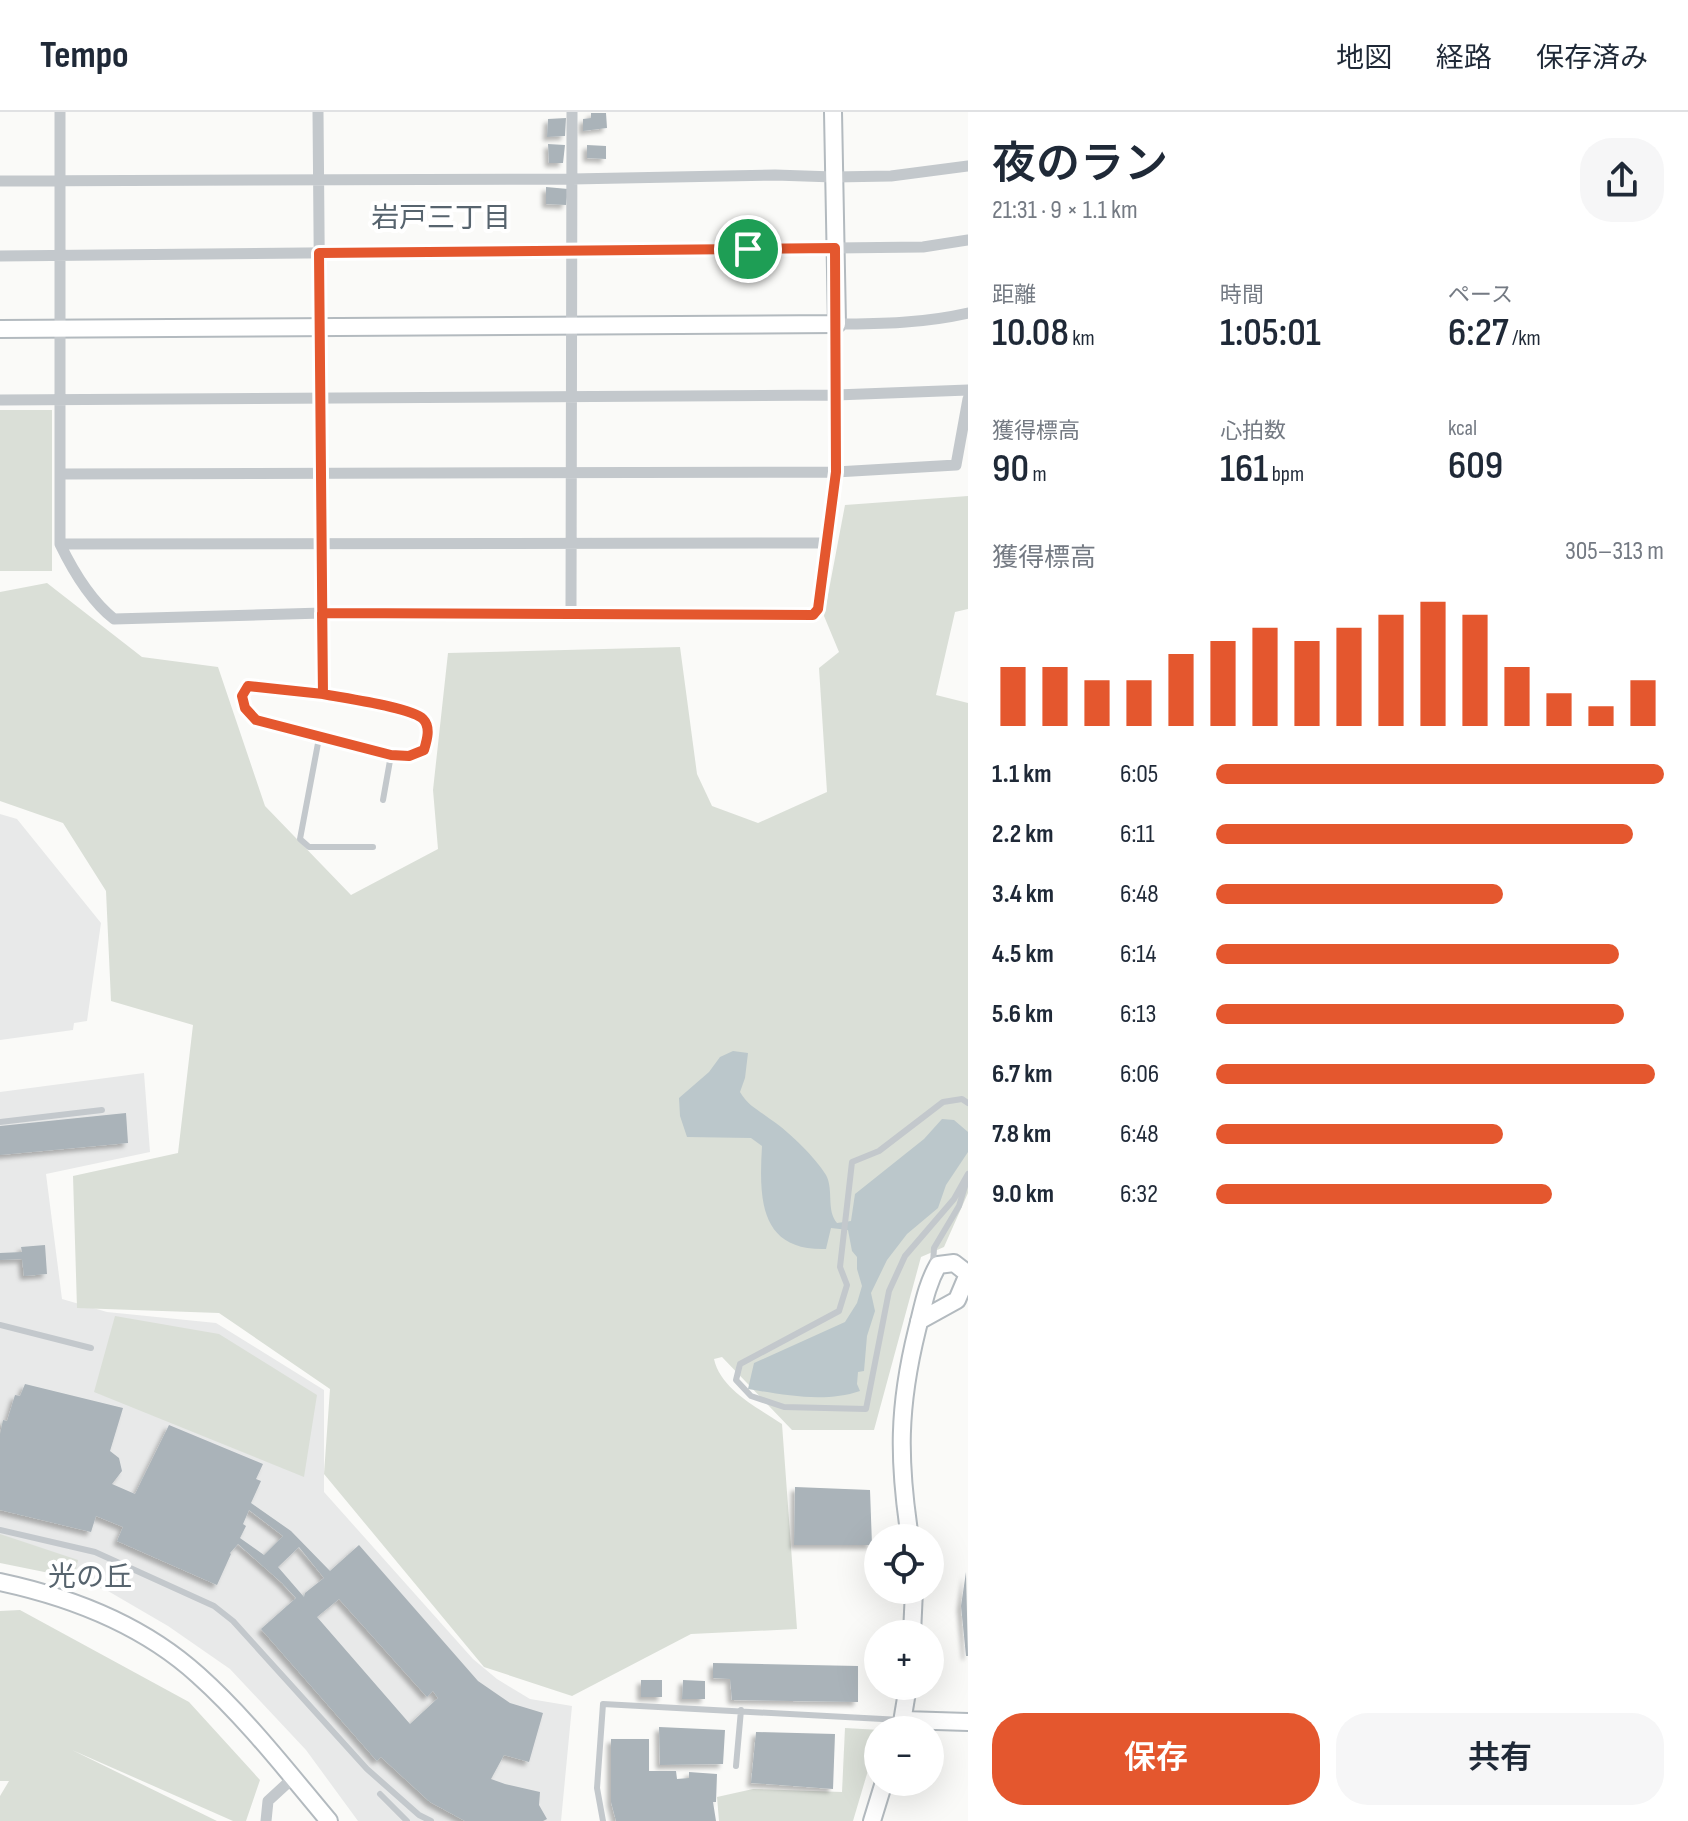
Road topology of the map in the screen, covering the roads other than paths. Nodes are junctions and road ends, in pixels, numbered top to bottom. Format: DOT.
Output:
graph roads {
  1 [pos="60,112"];
  2 [pos="318,112"];
  3 [pos="572,112"];
  4 [pos="833,112"];
  5 [pos="968,166"];
  6 [pos="834,177"];
  7 [pos="572,179"];
  8 [pos="318,180"];
  9 [pos="0,181"];
  10 [pos="60,181"];
  11 [pos="968,240"];
  12 [pos="835,248"];
  13 [pos="572,250"];
  14 [pos="319,253"];
  15 [pos="60,255"];
  16 [pos="0,256"];
  17 [pos="968,313"];
  18 [pos="837,324"];
  19 [pos="572,327"];
  20 [pos="320,328"];
  21 [pos="0,329"];
  22 [pos="60,329"];
  23 [pos="968,390"];
  24 [pos="836,395"];
  25 [pos="571,397"];
  26 [pos="320,399"];
  27 [pos="968,399"];
  28 [pos="0,400"];
  29 [pos="60,400"];
  30 [pos="836,472"];
  31 [pos="321,473"];
  32 [pos="571,473"];
  33 [pos="60,474"];
  34 [pos="322,543"];
  35 [pos="571,543"];
  36 [pos="827,543"];
  37 [pos="60,544"];
  38 [pos="322,613"];
  39 [pos="571,613"];
  40 [pos="323,694"];
  41 [pos="319,738"];
  42 [pos="391,755"];
  43 [pos="383,800"];
  44 [pos="373,847"];
  45 [pos="968,1103"];
  46 [pos="102,1110"];
  47 [pos="0,1122"];
  48 [pos="968,1176"];
  49 [pos="934,1272"];
  50 [pos="919,1321"];
  51 [pos="0,1325"];
  52 [pos="91,1348"];
  53 [pos="908,1524"];
  54 [pos="0,1530"];
  55 [pos="0,1582"];
  56 [pos="741,1710"];
  57 [pos="878,1716"];
  58 [pos="968,1722"];
  59 [pos="944,1723"];
  60 [pos="736,1766"];
  61 [pos="293,1778"];
  62 [pos="380,1794"];
  63 [pos="880,1796"];
  64 [pos="266,1821"];
  65 [pos="329,1821"];
  66 [pos="407,1821"];
  67 [pos="431,1821"];
  68 [pos="603,1821"];
  69 [pos="872,1821"];
  1 -- 10 [label="street"];
  2 -- 8 [label="street"];
  3 -- 7 [label="street"];
  4 -- 6 [label="street"];
  5 -- 6 [label="street"];
  6 -- 7 [label="street"];
  6 -- 12 [label="street"];
  7 -- 8 [label="street"];
  7 -- 13 [label="street"];
  8 -- 10 [label="street"];
  8 -- 14 [label="street"];
  9 -- 10 [label="street"];
  10 -- 15 [label="street"];
  11 -- 12 [label="street"];
  12 -- 13 [label="street"];
  12 -- 18 [label="street"];
  13 -- 14 [label="street"];
  13 -- 19 [label="street"];
  14 -- 15 [label="street"];
  14 -- 20 [label="street"];
  15 -- 16 [label="street"];
  15 -- 22 [label="street"];
  17 -- 18 [label="street"];
  18 -- 19 [label="street"];
  18 -- 24 [label="street"];
  19 -- 20 [label="street"];
  19 -- 25 [label="street"];
  20 -- 22 [label="street"];
  20 -- 26 [label="street"];
  21 -- 22 [label="street"];
  22 -- 29 [label="street"];
  23 -- 24 [label="street"];
  24 -- 25 [label="street"];
  24 -- 30 [label="street"];
  25 -- 26 [label="street"];
  25 -- 32 [label="street"];
  26 -- 29 [label="street"];
  26 -- 31 [label="street"];
  27 -- 30 [label="street"];
  28 -- 29 [label="street"];
  29 -- 33 [label="street"];
  30 -- 32 [label="street"];
  30 -- 36 [label="street"];
  31 -- 32 [label="street"];
  31 -- 33 [label="street"];
  31 -- 34 [label="street"];
  32 -- 35 [label="street"];
  33 -- 37 [label="street"];
  34 -- 35 [label="street"];
  34 -- 37 [label="street"];
  34 -- 38 [label="street"];
  35 -- 36 [label="street"];
  35 -- 39 [label="street"];
  36 -- 39 [label="street"];
  37 -- 38 [label="street"];
  38 -- 39 [label="street"];
  38 -- 40 [label="street"];
  40 -- 41 [label="street"];
  40 -- 42 [label="street"];
  41 -- 42 [label="street"];
  41 -- 44 [label="lane"];
  42 -- 43 [label="lane"];
  45 -- 48 [label="lane"];
  46 -- 47 [label="lane"];
  48 -- 49 [label="lane"];
  49 -- 50 [label="street"];
  49 -- 50 [label="street"];
  50 -- 53 [label="street"];
  51 -- 52 [label="lane"];
  54 -- 67 [label="lane"];
  55 -- 61 [label="street"];
  56 -- 57 [label="lane"];
  56 -- 60 [label="lane"];
  56 -- 68 [label="lane"];
  58 -- 59 [label="street"];
  61 -- 64 [label="street"];
  61 -- 65 [label="street"];
  62 -- 66 [label="lane"];
  63 -- 69 [label="street"];
}
